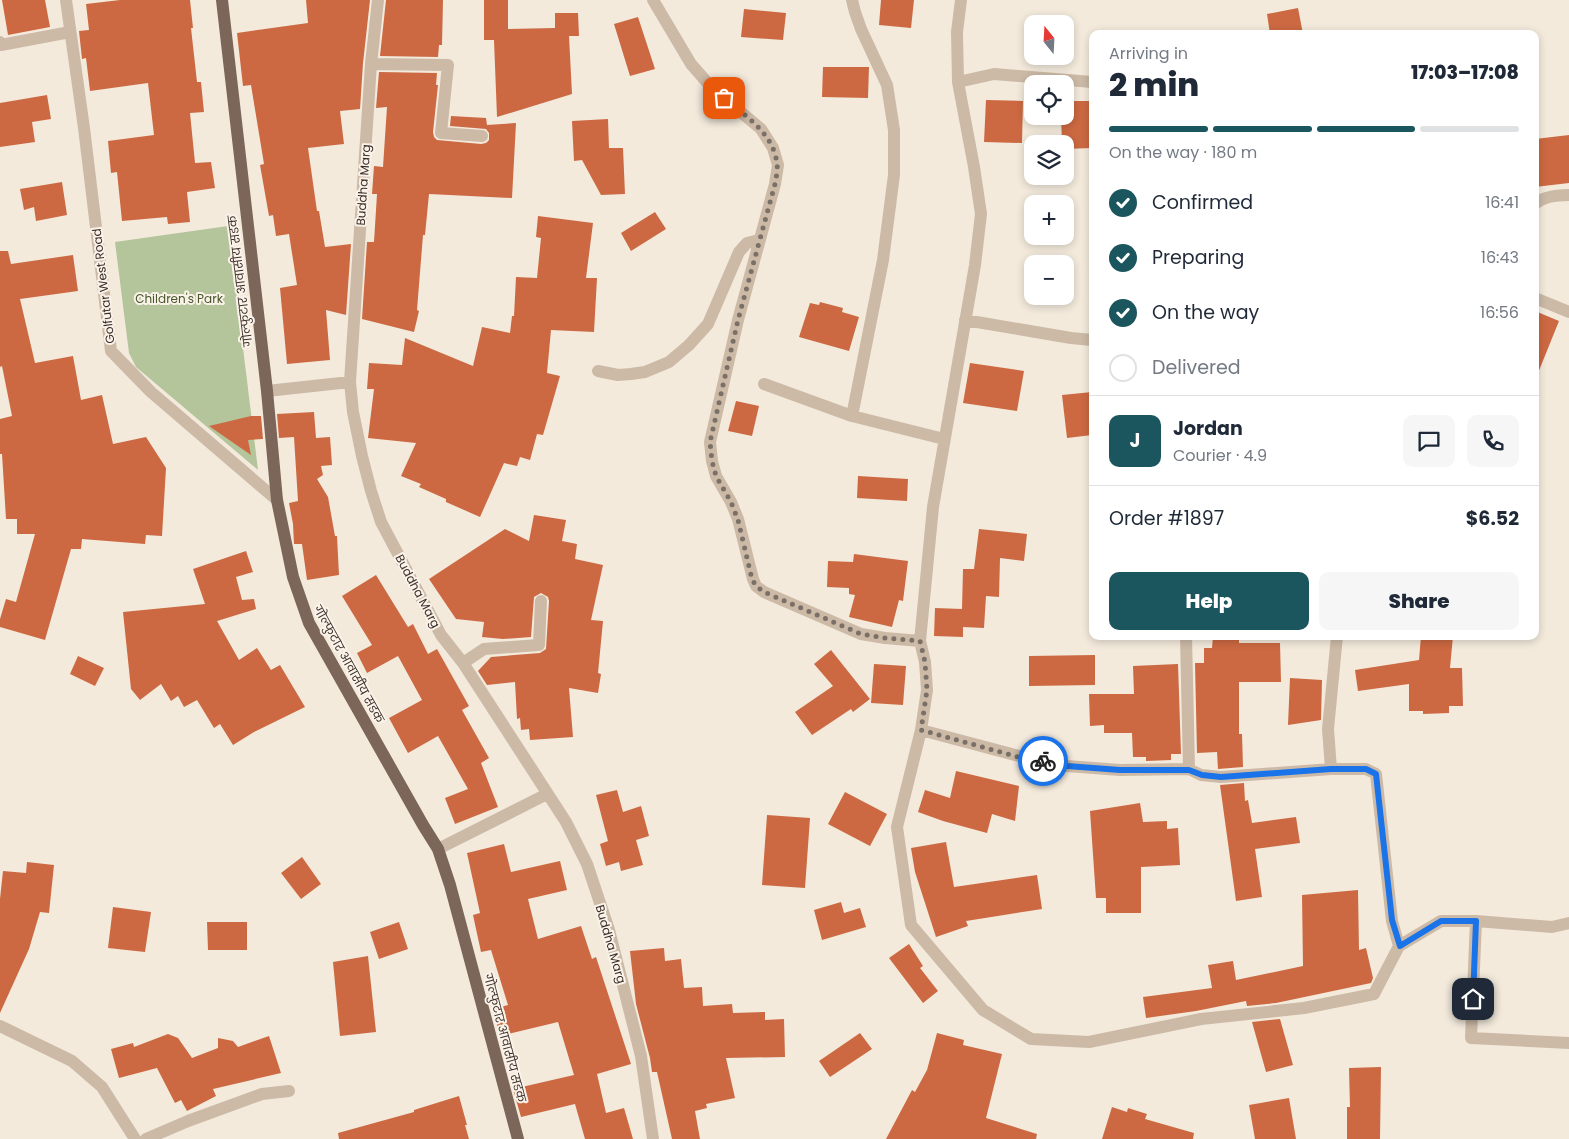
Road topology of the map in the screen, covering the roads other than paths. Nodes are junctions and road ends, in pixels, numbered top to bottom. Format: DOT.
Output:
graph roads {
  1 [pos="66,0"];
  2 [pos="222,0"];
  3 [pos="378,0"];
  4 [pos="653,0"];
  5 [pos="852,0"];
  6 [pos="961,0"];
  7 [pos="70,32"];
  8 [pos="0,42"];
  9 [pos="371,64"];
  10 [pos="958,82"];
  11 [pos="1089,82"];
  12 [pos="482,136"];
  13 [pos="1569,195"];
  14 [pos="1539,201"];
  15 [pos="759,240"];
  16 [pos="1539,300"];
  17 [pos="1569,312"];
  18 [pos="965,320"];
  19 [pos="1089,340"];
  20 [pos="598,371"];
  21 [pos="350,382"];
  22 [pos="764,384"];
  23 [pos="266,391"];
  24 [pos="852,416"];
  25 [pos="944,439"];
  26 [pos="277,500"];
  27 [pos="541,601"];
  28 [pos="1186,640"];
  29 [pos="1337,640"];
  30 [pos="920,641"];
  31 [pos="463,663"];
  32 [pos="921,730"];
  33 [pos="1331,769"];
  34 [pos="1189,770"];
  35 [pos="547,794"];
  36 [pos="438,849"];
  37 [pos="1476,921"];
  38 [pos="1569,923"];
  39 [pos="1400,946"];
  40 [pos="0,1026"];
  41 [pos="1569,1043"];
  42 [pos="289,1091"];
  43 [pos="135,1139"];
  44 [pos="146,1139"];
  45 [pos="518,1139"];
  46 [pos="653,1139"];
  1 -- 7 [label="street, Golfutar West Road"];
  2 -- 23 [label="main road, गोल्फुटार आवासीय सडक"];
  3 -- 9 [label="street, Buddha Marg"];
  4 -- 15 [label="street"];
  5 -- 24 [label="street"];
  6 -- 10 [label="street"];
  7 -- 8 [label="street"];
  7 -- 26 [label="street, Golfutar West Road"];
  9 -- 12 [label="street"];
  9 -- 21 [label="street, Buddha Marg"];
  10 -- 11 [label="street"];
  10 -- 18 [label="street"];
  13 -- 14 [label="street"];
  15 -- 20 [label="street"];
  15 -- 30 [label="street"];
  16 -- 17 [label="street"];
  18 -- 19 [label="street"];
  18 -- 25 [label="street"];
  21 -- 23 [label="street"];
  21 -- 31 [label="street, Buddha Marg"];
  22 -- 24 [label="street"];
  23 -- 26 [label="main road, गोल्फुटार आवासीय सडक"];
  24 -- 25 [label="street"];
  25 -- 30 [label="street"];
  26 -- 36 [label="main road, गोल्फुटार आवासीय सडक"];
  27 -- 31 [label="street"];
  28 -- 34 [label="street"];
  29 -- 33 [label="street"];
  30 -- 32 [label="street"];
  31 -- 35 [label="street, Buddha Marg"];
  32 -- 34 [label="street"];
  32 -- 39 [label="street"];
  33 -- 34 [label="street"];
  33 -- 39 [label="street"];
  35 -- 36 [label="street"];
  35 -- 46 [label="street, Buddha Marg"];
  36 -- 45 [label="main road, गोल्फुटार आवासीय सडक"];
  37 -- 38 [label="street"];
  37 -- 39 [label="street"];
  37 -- 41 [label="street"];
  40 -- 43 [label="street"];
  42 -- 44 [label="street"];
}
